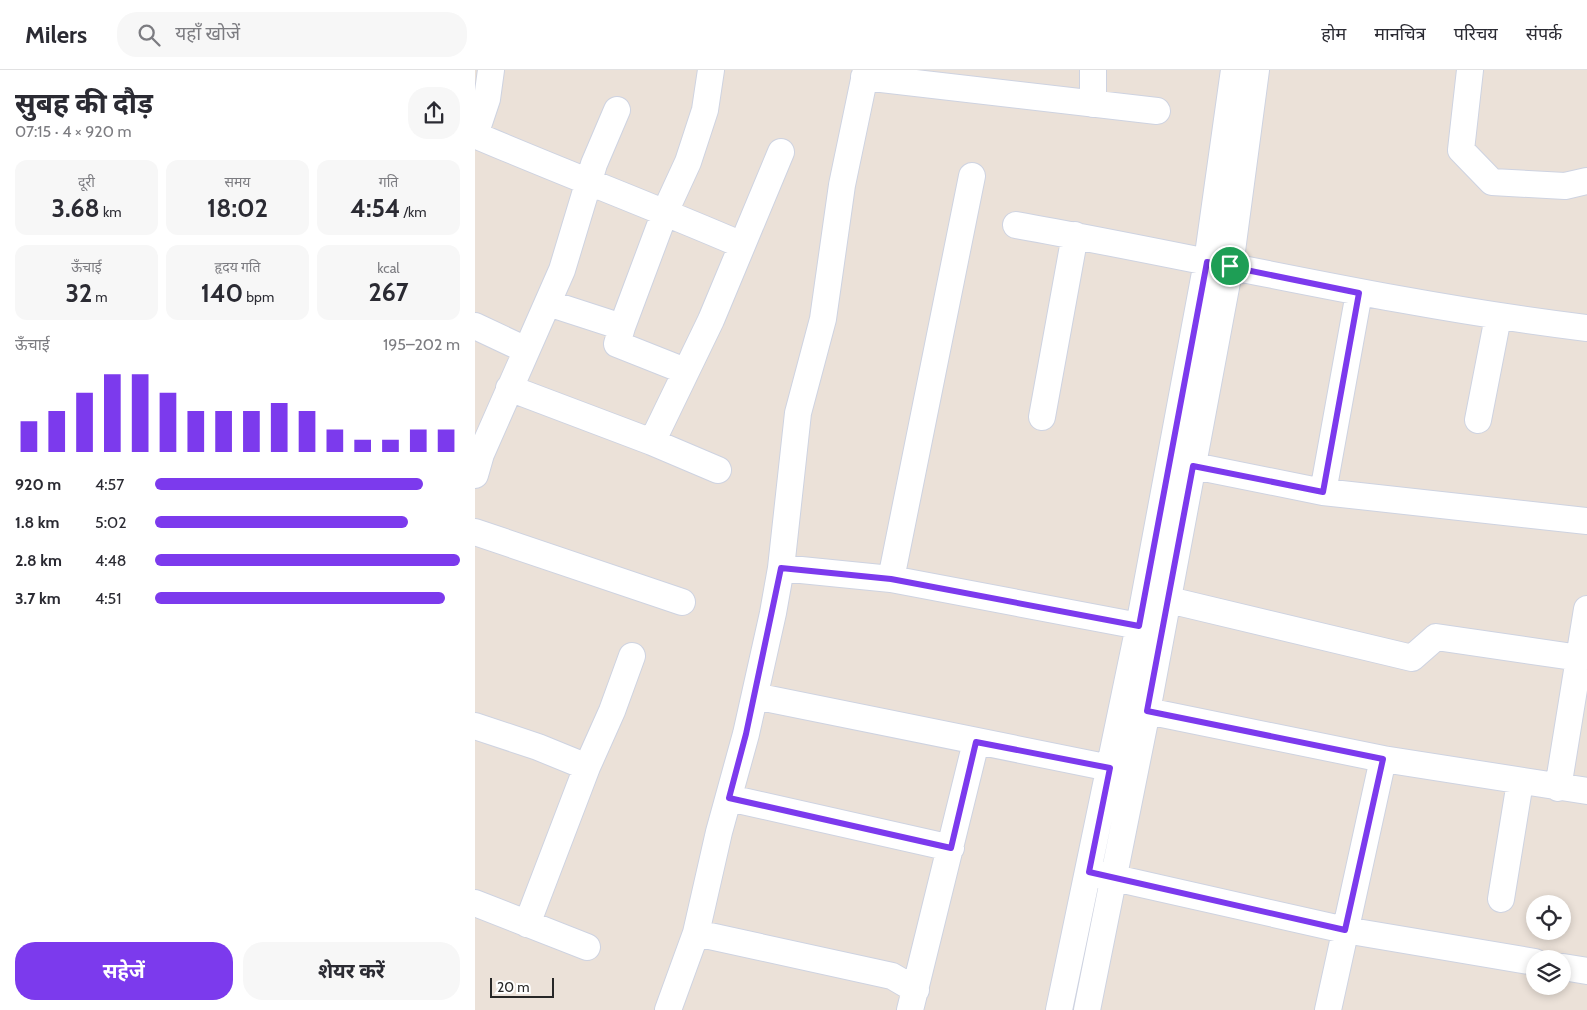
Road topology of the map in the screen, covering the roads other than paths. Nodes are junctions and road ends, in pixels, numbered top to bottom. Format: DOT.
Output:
graph roads {
  1 [pos="491,70"];
  2 [pos="711,70"];
  3 [pos="1093,70"];
  4 [pos="1234,70"];
  5 [pos="1256,70"];
  6 [pos="1470,70"];
  7 [pos="865,73"];
  8 [pos="988,80"];
  9 [pos="1093,104"];
  10 [pos="617,110"];
  11 [pos="1157,111"];
  12 [pos="475,135"];
  13 [pos="781,152"];
  14 [pos="972,176"];
  15 [pos="1587,181"];
  16 [pos="588,184"];
  17 [pos="665,212"];
  18 [pos="1016,225"];
  19 [pos="1075,235"];
  20 [pos="742,245"];
  21 [pos="1219,264"];
  22 [pos="1359,293"];
  23 [pos="547,303"];
  24 [pos="1499,317"];
  25 [pos="475,326"];
  26 [pos="622,327"];
  27 [pos="1587,328"];
  28 [pos="526,350"];
  29 [pos="685,371"];
  30 [pos="509,388"];
  31 [pos="1043,417"];
  32 [pos="1478,420"];
  33 [pos="652,442"];
  34 [pos="1193,466"];
  35 [pos="719,470"];
  36 [pos="475,475"];
  37 [pos="1323,492"];
  38 [pos="1587,521"];
  39 [pos="475,532"];
  40 [pos="781,568"];
  41 [pos="891,579"];
  42 [pos="1169,600"];
  43 [pos="682,602"];
  44 [pos="1587,609"];
  45 [pos="1139,626"];
  46 [pos="632,656"];
  47 [pos="1580,658"];
  48 [pos="755,696"];
  49 [pos="1147,711"];
  50 [pos="475,726"];
  51 [pos="976,742"];
  52 [pos="1383,759"];
  53 [pos="587,767"];
  54 [pos="1110,768"];
  55 [pos="1520,782"];
  56 [pos="1558,788"];
  57 [pos="1587,791"];
  58 [pos="729,798"];
  59 [pos="951,848"];
  60 [pos="1089,872"];
  61 [pos="1114,878"];
  62 [pos="1501,899"];
  63 [pos="475,903"];
  64 [pos="527,924"];
  65 [pos="1345,930"];
  66 [pos="696,933"];
  67 [pos="587,947"];
  68 [pos="1526,960"];
  69 [pos="1571,968"];
  70 [pos="1587,971"];
  71 [pos="913,1000"];
  72 [pos="667,1010"];
  73 [pos="1059,1010"];
  74 [pos="1087,1010"];
  75 [pos="1328,1010"];
  1 -- 12 [label="street"];
  2 -- 17 [label="street"];
  3 -- 9 [label="street"];
  4 -- 21 [label="street"];
  5 -- 21 [label="street"];
  6 -- 15 [label="street"];
  7 -- 8 [label="street"];
  7 -- 40 [label="street"];
  8 -- 9 [label="street"];
  9 -- 11 [label="street"];
  10 -- 16 [label="street"];
  12 -- 16 [label="street"];
  13 -- 20 [label="street"];
  14 -- 41 [label="street"];
  16 -- 17 [label="street"];
  16 -- 23 [label="street"];
  17 -- 20 [label="street"];
  17 -- 26 [label="street"];
  18 -- 19 [label="street"];
  19 -- 21 [label="street"];
  19 -- 31 [label="street"];
  20 -- 29 [label="street"];
  21 -- 22 [label="street"];
  21 -- 34 [label="street"];
  21 -- 45 [label="street"];
  22 -- 24 [label="street"];
  22 -- 37 [label="street"];
  23 -- 26 [label="street"];
  23 -- 28 [label="street"];
  24 -- 27 [label="street"];
  24 -- 32 [label="street"];
  25 -- 28 [label="street"];
  26 -- 29 [label="street"];
  28 -- 30 [label="street"];
  29 -- 33 [label="street"];
  30 -- 33 [label="street"];
  30 -- 36 [label="street"];
  33 -- 35 [label="street"];
  34 -- 37 [label="street"];
  34 -- 42 [label="street"];
  37 -- 38 [label="street"];
  39 -- 43 [label="street"];
  40 -- 41 [label="street"];
  40 -- 48 [label="street"];
  41 -- 45 [label="street"];
  42 -- 47 [label="street"];
  42 -- 49 [label="street"];
  44 -- 47 [label="street"];
  45 -- 54 [label="street"];
  46 -- 53 [label="street"];
  47 -- 56 [label="street"];
  48 -- 51 [label="street"];
  48 -- 58 [label="street"];
  49 -- 52 [label="street"];
  49 -- 61 [label="street"];
  50 -- 53 [label="street"];
  51 -- 54 [label="street"];
  51 -- 59 [label="street"];
  52 -- 55 [label="street"];
  52 -- 65 [label="street"];
  53 -- 64 [label="street"];
  54 -- 60 [label="street"];
  55 -- 56 [label="street"];
  55 -- 62 [label="street"];
  56 -- 57 [label="street"];
  58 -- 59 [label="street"];
  58 -- 66 [label="street"];
  59 -- 71 [label="street"];
  60 -- 61 [label="street"];
  60 -- 73 [label="street"];
  61 -- 65 [label="street"];
  61 -- 74 [label="street"];
  63 -- 64 [label="street"];
  64 -- 67 [label="street"];
  65 -- 68 [label="street"];
  65 -- 75 [label="street"];
  66 -- 71 [label="street"];
  66 -- 72 [label="street"];
  69 -- 70 [label="street"];
}
